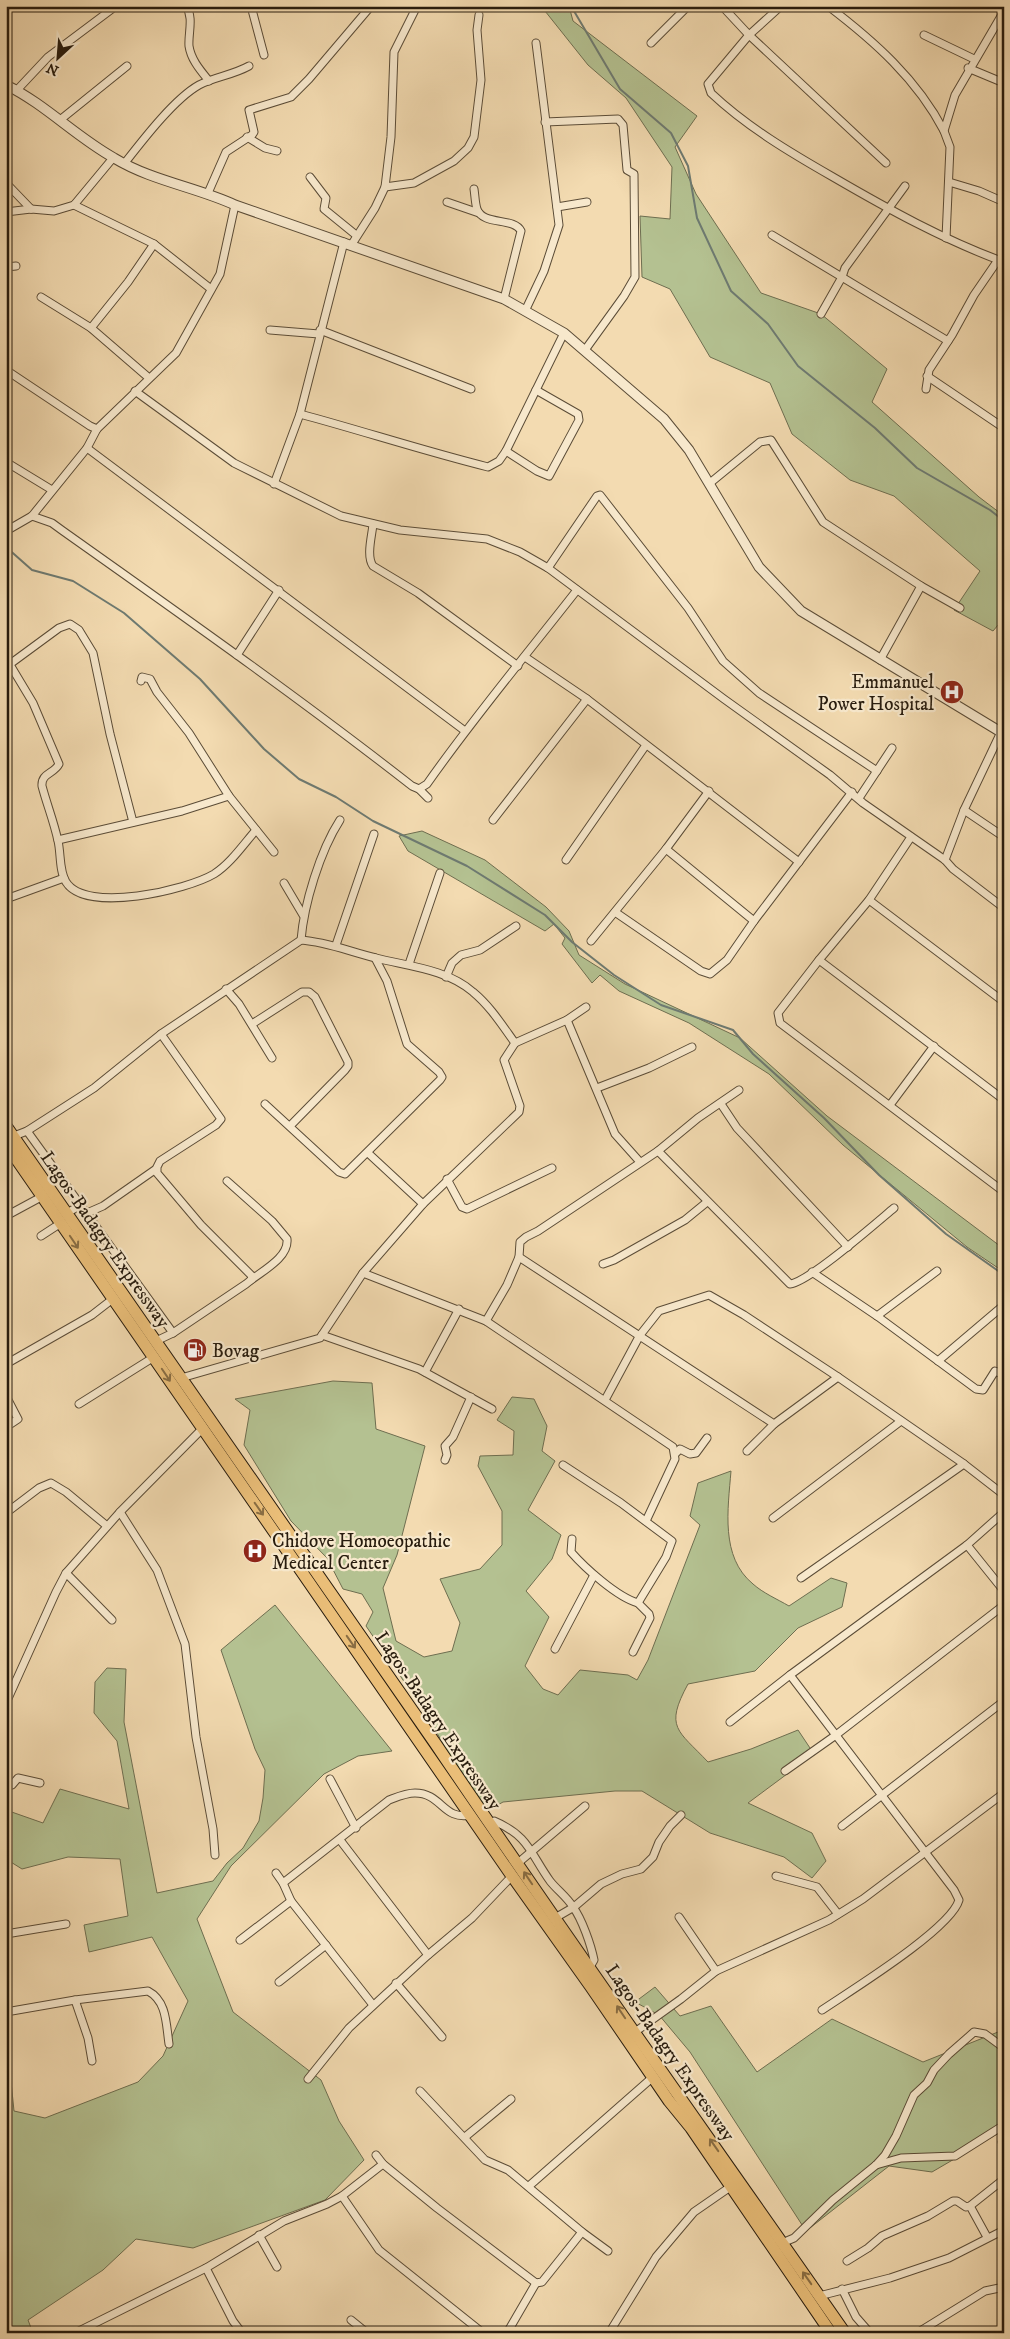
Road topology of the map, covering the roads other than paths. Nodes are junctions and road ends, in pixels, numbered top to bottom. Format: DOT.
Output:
graph roads {
  1 [pos="116,6"];
  2 [pos="186,6"];
  3 [pos="251,6"];
  4 [pos="371,6"];
  5 [pos="417,6"];
  6 [pos="688,6"];
  7 [pos="722,6"];
  8 [pos="781,6"];
  9 [pos="828,6"];
  10 [pos="1004,10"];
  11 [pos="479,16"];
  12 [pos="749,35"];
  13 [pos="924,35"];
  14 [pos="536,43"];
  15 [pos="651,43"];
  16 [pos="264,55"];
  17 [pos="974,59"];
  18 [pos="127,66"];
  19 [pos="249,66"];
  20 [pos="968,68"];
  21 [pos="209,81"];
  22 [pos="1004,83"];
  23 [pos="6,85"];
  24 [pos="17,90"];
  25 [pos="60,120"];
  26 [pos="545,122"];
  27 [pos="944,132"];
  28 [pos="247,137"];
  29 [pos="277,151"];
  30 [pos="113,158"];
  31 [pos="124,164"];
  32 [pos="886,164"];
  33 [pos="310,177"];
  34 [pos="949,182"];
  35 [pos="6,183"];
  36 [pos="905,186"];
  37 [pos="384,187"];
  38 [pos="474,189"];
  39 [pos="208,193"];
  40 [pos="447,202"];
  41 [pos="587,202"];
  42 [pos="1004,202"];
  43 [pos="74,205"];
  44 [pos="235,205"];
  45 [pos="557,208"];
  46 [pos="888,208"];
  47 [pos="31,209"];
  48 [pos="6,212"];
  49 [pos="479,212"];
  50 [pos="772,234"];
  51 [pos="356,235"];
  52 [pos="946,238"];
  53 [pos="348,243"];
  54 [pos="154,244"];
  55 [pos="1001,261"];
  56 [pos="16,266"];
  57 [pos="6,267"];
  58 [pos="842,277"];
  59 [pos="211,289"];
  60 [pos="41,296"];
  61 [pos="504,298"];
  62 [pos="526,309"];
  63 [pos="821,314"];
  64 [pos="91,328"];
  65 [pos="270,330"];
  66 [pos="320,332"];
  67 [pos="564,333"];
  68 [pos="948,341"];
  69 [pos="585,350"];
  70 [pos="6,370"];
  71 [pos="927,376"];
  72 [pos="149,378"];
  73 [pos="471,389"];
  74 [pos="926,389"];
  75 [pos="536,390"];
  76 [pos="135,392"];
  77 [pos="300,414"];
  78 [pos="97,428"];
  79 [pos="1004,428"];
  80 [pos="87,448"];
  81 [pos="506,451"];
  82 [pos="6,462"];
  83 [pos="710,483"];
  84 [pos="274,484"];
  85 [pos="52,490"];
  86 [pos="32,516"];
  87 [pos="373,524"];
  88 [pos="6,531"];
  89 [pos="548,568"];
  90 [pos="921,586"];
  91 [pos="278,590"];
  92 [pos="577,590"];
  93 [pos="960,608"];
  94 [pos="236,655"];
  95 [pos="525,657"];
  96 [pos="880,660"];
  97 [pos="8,661"];
  98 [pos="518,666"];
  99 [pos="140,680"];
  100 [pos="587,699"];
  101 [pos="465,731"];
  102 [pos="1003,733"];
  103 [pos="646,745"];
  104 [pos="892,748"];
  105 [pos="877,771"];
  106 [pos="419,789"];
  107 [pos="709,791"];
  108 [pos="852,792"];
  109 [pos="229,796"];
  110 [pos="428,798"];
  111 [pos="859,798"];
  112 [pos="964,810"];
  113 [pos="340,820"];
  114 [pos="493,820"];
  115 [pos="133,822"];
  116 [pos="256,830"];
  117 [pos="374,834"];
  118 [pos="911,837"];
  119 [pos="1004,837"];
  120 [pos="58,840"];
  121 [pos="666,849"];
  122 [pos="274,852"];
  123 [pos="566,860"];
  124 [pos="945,860"];
  125 [pos="799,862"];
  126 [pos="440,873"];
  127 [pos="64,878"];
  128 [pos="284,883"];
  129 [pos="6,899"];
  130 [pos="869,900"];
  131 [pos="1004,908"];
  132 [pos="615,912"];
  133 [pos="303,914"];
  134 [pos="754,921"];
  135 [pos="516,926"];
  136 [pos="301,940"];
  137 [pos="591,941"];
  138 [pos="336,946"];
  139 [pos="375,958"];
  140 [pos="819,960"];
  141 [pos="409,964"];
  142 [pos="446,977"];
  143 [pos="226,989"];
  144 [pos="1004,1002"];
  145 [pos="586,1007"];
  146 [pos="567,1020"];
  147 [pos="252,1024"];
  148 [pos="161,1034"];
  149 [pos="515,1043"];
  150 [pos="934,1046"];
  151 [pos="692,1047"];
  152 [pos="272,1058"];
  153 [pos="596,1088"];
  154 [pos="739,1090"];
  155 [pos="1004,1100"];
  156 [pos="265,1104"];
  157 [pos="721,1104"];
  158 [pos="890,1105"];
  159 [pos="6,1126"];
  160 [pos="290,1126"];
  161 [pos="27,1131"];
  162 [pos="10,1140"];
  163 [pos="658,1151"];
  164 [pos="368,1153"];
  165 [pos="640,1162"];
  166 [pos="552,1168"];
  167 [pos="156,1169"];
  168 [pos="447,1179"];
  169 [pos="227,1181"];
  170 [pos="1004,1192"];
  171 [pos="43,1196"];
  172 [pos="707,1202"];
  173 [pos="423,1204"];
  174 [pos="81,1205"];
  175 [pos="894,1208"];
  176 [pos="87,1213"];
  177 [pos="6,1216"];
  178 [pos="64,1218"];
  179 [pos="41,1236"];
  180 [pos="848,1247"];
  181 [pos="519,1257"];
  182 [pos="603,1264"];
  183 [pos="937,1271"];
  184 [pos="812,1272"];
  185 [pos="363,1273"];
  186 [pos="251,1280"];
  187 [pos="114,1298"];
  188 [pos="1004,1305"];
  189 [pos="459,1309"];
  190 [pos="877,1316"];
  191 [pos="486,1321"];
  192 [pos="173,1333"];
  193 [pos="322,1335"];
  194 [pos="640,1335"];
  195 [pos="156,1341"];
  196 [pos="154,1357"];
  197 [pos="938,1361"];
  198 [pos="6,1364"];
  199 [pos="425,1372"];
  200 [pos="1004,1375"];
  201 [pos="838,1377"];
  202 [pos="181,1378"];
  203 [pos="6,1396"];
  204 [pos="471,1397"];
  205 [pos="604,1400"];
  206 [pos="79,1404"];
  207 [pos="492,1409"];
  208 [pos="901,1421"];
  209 [pos="774,1424"];
  210 [pos="6,1427"];
  211 [pos="203,1428"];
  212 [pos="707,1438"];
  213 [pos="747,1451"];
  214 [pos="675,1454"];
  215 [pos="445,1460"];
  216 [pos="964,1464"];
  217 [pos="562,1465"];
  218 [pos="1004,1495"];
  219 [pos="120,1512"];
  220 [pos="1004,1512"];
  221 [pos="6,1513"];
  222 [pos="773,1518"];
  223 [pos="646,1521"];
  224 [pos="107,1526"];
  225 [pos="572,1539"];
  226 [pos="967,1545"];
  227 [pos="66,1573"];
  228 [pos="594,1575"];
  229 [pos="801,1578"];
  230 [pos="1004,1591"];
  231 [pos="638,1602"];
  232 [pos="1004,1605"];
  233 [pos="112,1620"];
  234 [pos="555,1649"];
  235 [pos="634,1652"];
  236 [pos="790,1675"];
  237 [pos="1004,1701"];
  238 [pos="6,1703"];
  239 [pos="730,1722"];
  240 [pos="836,1735"];
  241 [pos="785,1771"];
  242 [pos="330,1779"];
  243 [pos="40,1783"];
  244 [pos="6,1787"];
  245 [pos="1004,1793"];
  246 [pos="882,1795"];
  247 [pos="585,1806"];
  248 [pos="471,1815"];
  249 [pos="681,1815"];
  250 [pos="489,1824"];
  251 [pos="842,1826"];
  252 [pos="356,1828"];
  253 [pos="340,1840"];
  254 [pos="533,1852"];
  255 [pos="926,1853"];
  256 [pos="215,1855"];
  257 [pos="518,1863"];
  258 [pos="276,1873"];
  259 [pos="512,1876"];
  260 [pos="776,1876"];
  261 [pos="283,1883"];
  262 [pos="292,1901"];
  263 [pos="574,1907"];
  264 [pos="838,1914"];
  265 [pos="679,1917"];
  266 [pos="555,1918"];
  267 [pos="66,1924"];
  268 [pos="6,1934"];
  269 [pos="240,1940"];
  270 [pos="326,1945"];
  271 [pos="428,1955"];
  272 [pos="590,1966"];
  273 [pos="716,1971"];
  274 [pos="279,1982"];
  275 [pos="396,1983"];
  276 [pos="75,2000"];
  277 [pos="373,2005"];
  278 [pos="822,2010"];
  279 [pos="6,2012"];
  280 [pos="635,2032"];
  281 [pos="442,2037"];
  282 [pos="169,2044"];
  283 [pos="1004,2048"];
  284 [pos="92,2062"];
  285 [pos="653,2077"];
  286 [pos="308,2079"];
  287 [pos="420,2091"];
  288 [pos="511,2099"];
  289 [pos="1004,2125"];
  290 [pos="465,2137"];
  291 [pos="376,2155"];
  292 [pos="383,2164"];
  293 [pos="876,2165"];
  294 [pos="1004,2179"];
  295 [pos="735,2183"];
  296 [pos="529,2186"];
  297 [pos="342,2196"];
  298 [pos="970,2206"];
  299 [pos="1004,2230"];
  300 [pos="582,2232"];
  301 [pos="259,2235"];
  302 [pos="987,2237"];
  303 [pos="782,2243"];
  304 [pos="608,2251"];
  305 [pos="847,2261"];
  306 [pos="277,2267"];
  307 [pos="206,2268"];
  308 [pos="536,2284"];
  309 [pos="1004,2287"];
  310 [pos="842,2290"];
  311 [pos="819,2296"];
  312 [pos="351,2320"];
  313 [pos="75,2333"];
  314 [pos="242,2333"];
  315 [pos="367,2333"];
  316 [pos="483,2333"];
  317 [pos="507,2333"];
  318 [pos="609,2333"];
  319 [pos="831,2333"];
  320 [pos="845,2333"];
  321 [pos="870,2333"];
  322 [pos="917,2333"];
  1 -- 24 [label="street"];
  2 -- 21 [label="street"];
  3 -- 16 [label="street"];
  4 -- 28 [label="street"];
  5 -- 37 [label="street"];
  6 -- 15 [label="street"];
  7 -- 12 [label="street"];
  8 -- 12 [label="street"];
  9 -- 27 [label="street"];
  10 -- 17 [label="street"];
  11 -- 37 [label="street"];
  12 -- 32 [label="street"];
  12 -- 46 [label="street"];
  13 -- 17 [label="street"];
  14 -- 26 [label="street"];
  17 -- 20 [label="street"];
  18 -- 25 [label="street"];
  19 -- 21 [label="street"];
  20 -- 22 [label="street"];
  20 -- 27 [label="street"];
  21 -- 31 [label="street"];
  23 -- 24 [label="street"];
  24 -- 25 [label="street"];
  25 -- 30 [label="street"];
  26 -- 45 [label="street"];
  26 -- 69 [label="street"];
  27 -- 34 [label="street"];
  28 -- 29 [label="street"];
  28 -- 39 [label="street"];
  30 -- 31 [label="street"];
  30 -- 43 [label="street"];
  31 -- 39 [label="street"];
  33 -- 51 [label="street"];
  34 -- 42 [label="street"];
  34 -- 52 [label="street"];
  35 -- 47 [label="street"];
  36 -- 46 [label="street"];
  37 -- 51 [label="street"];
  38 -- 49 [label="street"];
  39 -- 44 [label="street"];
  40 -- 49 [label="street"];
  41 -- 45 [label="street"];
  43 -- 47 [label="street"];
  43 -- 54 [label="street"];
  44 -- 53 [label="street"];
  44 -- 59 [label="street"];
  45 -- 62 [label="street"];
  46 -- 52 [label="street"];
  46 -- 58 [label="street"];
  47 -- 48 [label="street"];
  49 -- 61 [label="street"];
  50 -- 58 [label="street"];
  51 -- 53 [label="street"];
  52 -- 55 [label="street"];
  53 -- 61 [label="street"];
  53 -- 66 [label="street"];
  54 -- 59 [label="street"];
  54 -- 64 [label="street"];
  55 -- 68 [label="street"];
  56 -- 57 [label="street"];
  58 -- 63 [label="street"];
  58 -- 68 [label="street"];
  59 -- 72 [label="street"];
  60 -- 64 [label="street"];
  61 -- 62 [label="street"];
  62 -- 67 [label="street"];
  64 -- 72 [label="street"];
  65 -- 66 [label="street"];
  66 -- 73 [label="street"];
  66 -- 77 [label="street"];
  67 -- 69 [label="street"];
  67 -- 75 [label="street"];
  68 -- 71 [label="street"];
  69 -- 83 [label="street"];
  70 -- 78 [label="street"];
  71 -- 74 [label="street"];
  71 -- 79 [label="street"];
  72 -- 76 [label="street"];
  75 -- 81 [label="street"];
  75 -- 81 [label="street"];
  76 -- 78 [label="street"];
  76 -- 84 [label="street"];
  77 -- 81 [label="street"];
  77 -- 84 [label="street"];
  78 -- 80 [label="street"];
  80 -- 85 [label="street"];
  80 -- 91 [label="street"];
  82 -- 85 [label="street"];
  83 -- 90 [label="street"];
  83 -- 96 [label="street"];
  84 -- 87 [label="street"];
  85 -- 86 [label="street"];
  86 -- 88 [label="street"];
  86 -- 94 [label="street"];
  87 -- 89 [label="street"];
  87 -- 98 [label="street"];
  89 -- 92 [label="street"];
  89 -- 105 [label="street"];
  90 -- 93 [label="street"];
  90 -- 96 [label="street"];
  91 -- 94 [label="street"];
  91 -- 101 [label="street"];
  92 -- 95 [label="street"];
  92 -- 108 [label="street"];
  94 -- 106 [label="street"];
  95 -- 98 [label="street"];
  95 -- 100 [label="street"];
  96 -- 102 [label="street"];
  97 -- 115 [label="street"];
  97 -- 120 [label="street"];
  98 -- 101 [label="street"];
  99 -- 109 [label="street"];
  100 -- 103 [label="street"];
  100 -- 114 [label="street"];
  101 -- 106 [label="street"];
  102 -- 112 [label="street"];
  103 -- 107 [label="street"];
  103 -- 123 [label="street"];
  104 -- 105 [label="street"];
  105 -- 111 [label="street"];
  106 -- 110 [label="street"];
  107 -- 121 [label="street"];
  107 -- 125 [label="street"];
  108 -- 111 [label="street"];
  108 -- 125 [label="street"];
  109 -- 115 [label="street"];
  109 -- 116 [label="street"];
  111 -- 118 [label="street"];
  112 -- 119 [label="street"];
  112 -- 124 [label="street"];
  113 -- 133 [label="street"];
  115 -- 120 [label="street"];
  116 -- 122 [label="street"];
  116 -- 127 [label="street"];
  117 -- 138 [label="street"];
  118 -- 124 [label="street"];
  118 -- 130 [label="street"];
  120 -- 127 [label="street"];
  121 -- 132 [label="street"];
  121 -- 134 [label="street"];
  124 -- 131 [label="street"];
  125 -- 134 [label="street"];
  126 -- 141 [label="street"];
  127 -- 129 [label="street"];
  128 -- 133 [label="street"];
  130 -- 140 [label="street"];
  130 -- 144 [label="street"];
  132 -- 134 [label="street"];
  132 -- 137 [label="street"];
  133 -- 136 [label="street"];
  135 -- 142 [label="street"];
  136 -- 138 [label="street"];
  136 -- 143 [label="street"];
  138 -- 139 [label="street"];
  139 -- 141 [label="street"];
  139 -- 164 [label="street"];
  140 -- 150 [label="street"];
  140 -- 158 [label="street"];
  141 -- 142 [label="street"];
  142 -- 149 [label="street"];
  143 -- 147 [label="street"];
  143 -- 148 [label="street"];
  145 -- 146 [label="street"];
  146 -- 149 [label="street"];
  146 -- 153 [label="street"];
  147 -- 152 [label="street"];
  147 -- 160 [label="street"];
  148 -- 161 [label="street"];
  148 -- 167 [label="street"];
  149 -- 168 [label="street"];
  150 -- 155 [label="street"];
  150 -- 158 [label="street"];
  151 -- 153 [label="street"];
  153 -- 165 [label="street"];
  154 -- 157 [label="street"];
  156 -- 160 [label="street"];
  157 -- 163 [label="street"];
  157 -- 180 [label="street"];
  158 -- 170 [label="street"];
  159 -- 162 [label="highway, Lagos-Badagry Expressway"];
  160 -- 164 [label="street"];
  161 -- 162 [label="street"];
  161 -- 174 [label="street"];
  162 -- 171 [label="highway, Lagos-Badagry Expressway"];
  162 -- 178 [label="highway, Lagos-Badagry Expressway"];
  163 -- 165 [label="street"];
  163 -- 172 [label="street"];
  164 -- 173 [label="street"];
  165 -- 181 [label="street"];
  166 -- 168 [label="street"];
  167 -- 176 [label="street"];
  167 -- 186 [label="street"];
  168 -- 173 [label="street"];
  169 -- 186 [label="street"];
  171 -- 177 [label="street"];
  171 -- 178 [label="highway, Lagos-Badagry Expressway"];
  172 -- 182 [label="street"];
  172 -- 184 [label="street"];
  173 -- 185 [label="street"];
  174 -- 176 [label="street"];
  174 -- 178 [label="street"];
  175 -- 180 [label="street"];
  176 -- 192 [label="street"];
  178 -- 179 [label="street"];
  178 -- 187 [label="highway, Lagos-Badagry Expressway, one-way"];
  178 -- 195 [label="highway, Lagos-Badagry Expressway"];
  180 -- 184 [label="street"];
  181 -- 191 [label="street"];
  181 -- 194 [label="street"];
  183 -- 190 [label="street"];
  184 -- 190 [label="street"];
  185 -- 189 [label="street"];
  185 -- 193 [label="street"];
  186 -- 192 [label="street"];
  187 -- 196 [label="highway, Lagos-Badagry Expressway"];
  187 -- 198 [label="street"];
  188 -- 197 [label="street"];
  189 -- 191 [label="street"];
  189 -- 199 [label="street"];
  190 -- 197 [label="street"];
  191 -- 205 [label="street"];
  192 -- 195 [label="street"];
  193 -- 199 [label="street"];
  193 -- 202 [label="street"];
  194 -- 201 [label="street"];
  194 -- 205 [label="street"];
  194 -- 209 [label="street"];
  195 -- 202 [label="highway, Lagos-Badagry Expressway"];
  196 -- 206 [label="street"];
  196 -- 211 [label="highway, Lagos-Badagry Expressway, one-way"];
  197 -- 200 [label="street"];
  199 -- 204 [label="street"];
  201 -- 208 [label="street"];
  201 -- 209 [label="street"];
  202 -- 250 [label="highway, Lagos-Badagry Expressway"];
  203 -- 210 [label="street"];
  204 -- 207 [label="street"];
  204 -- 215 [label="street"];
  205 -- 214 [label="street"];
  208 -- 216 [label="street"];
  208 -- 222 [label="street"];
  209 -- 213 [label="street"];
  211 -- 219 [label="street"];
  211 -- 248 [label="highway, Lagos-Badagry Expressway, one-way"];
  212 -- 214 [label="street"];
  214 -- 223 [label="street"];
  216 -- 218 [label="street"];
  216 -- 229 [label="street"];
  217 -- 223 [label="street"];
  219 -- 224 [label="street"];
  219 -- 256 [label="street"];
  220 -- 226 [label="street"];
  221 -- 224 [label="street"];
  223 -- 231 [label="street"];
  224 -- 227 [label="street"];
  225 -- 228 [label="street"];
  226 -- 230 [label="street"];
  226 -- 236 [label="street"];
  227 -- 233 [label="street"];
  227 -- 238 [label="street"];
  228 -- 231 [label="street"];
  228 -- 234 [label="street"];
  231 -- 235 [label="street"];
  232 -- 240 [label="street"];
  236 -- 239 [label="street"];
  236 -- 240 [label="street"];
  237 -- 246 [label="street"];
  240 -- 241 [label="street"];
  240 -- 246 [label="street"];
  242 -- 252 [label="street"];
  243 -- 244 [label="street"];
  245 -- 255 [label="street"];
  246 -- 251 [label="street"];
  246 -- 255 [label="street"];
  247 -- 254 [label="street"];
  248 -- 252 [label="street"];
  248 -- 259 [label="highway, Lagos-Badagry Expressway"];
  249 -- 263 [label="street"];
  250 -- 254 [label="street"];
  250 -- 257 [label="highway, Lagos-Badagry Expressway"];
  252 -- 253 [label="street"];
  253 -- 261 [label="street"];
  253 -- 271 [label="street"];
  254 -- 257 [label="street"];
  254 -- 263 [label="street"];
  255 -- 264 [label="street"];
  255 -- 278 [label="street"];
  266 -- 257 [label="highway, Lagos-Badagry Expressway, one-way"];
  258 -- 261 [label="street"];
  259 -- 271 [label="street"];
  259 -- 285 [label="highway, Lagos-Badagry Expressway"];
  260 -- 264 [label="street"];
  261 -- 262 [label="street"];
  262 -- 269 [label="street"];
  262 -- 270 [label="street"];
  263 -- 266 [label="street"];
  263 -- 272 [label="street"];
  264 -- 273 [label="street"];
  265 -- 273 [label="street"];
  266 -- 272 [label="highway, Lagos-Badagry Expressway"];
  267 -- 268 [label="street"];
  270 -- 274 [label="street"];
  270 -- 277 [label="street"];
  271 -- 275 [label="street"];
  280 -- 272 [label="highway, Lagos-Badagry Expressway, one-way"];
  273 -- 280 [label="street"];
  275 -- 277 [label="street"];
  275 -- 281 [label="street"];
  276 -- 279 [label="street"];
  276 -- 282 [label="street"];
  276 -- 284 [label="street"];
  277 -- 286 [label="street"];
  295 -- 280 [label="highway, Lagos-Badagry Expressway, one-way"];
  283 -- 293 [label="street"];
  285 -- 295 [label="highway, Lagos-Badagry Expressway"];
  285 -- 296 [label="street"];
  287 -- 290 [label="street"];
  288 -- 290 [label="street"];
  289 -- 293 [label="street"];
  290 -- 296 [label="street"];
  291 -- 292 [label="street"];
  292 -- 297 [label="street"];
  292 -- 308 [label="street"];
  293 -- 303 [label="street"];
  294 -- 298 [label="street"];
  295 -- 303 [label="highway, Lagos-Badagry Expressway"];
  295 -- 318 [label="street"];
  295 -- 319 [label="highway, Lagos-Badagry Expressway"];
  296 -- 300 [label="street"];
  297 -- 301 [label="street"];
  297 -- 316 [label="street"];
  298 -- 302 [label="street"];
  298 -- 305 [label="street"];
  299 -- 302 [label="street"];
  300 -- 304 [label="street"];
  300 -- 308 [label="street"];
  301 -- 306 [label="street"];
  301 -- 307 [label="street"];
  302 -- 310 [label="street"];
  311 -- 303 [label="highway, Lagos-Badagry Expressway, one-way"];
  307 -- 313 [label="street"];
  307 -- 314 [label="street"];
  308 -- 317 [label="street"];
  309 -- 322 [label="street"];
  310 -- 311 [label="street"];
  310 -- 321 [label="street"];
  311 -- 320 [label="highway, Lagos-Badagry Expressway"];
  312 -- 315 [label="street"];
}
